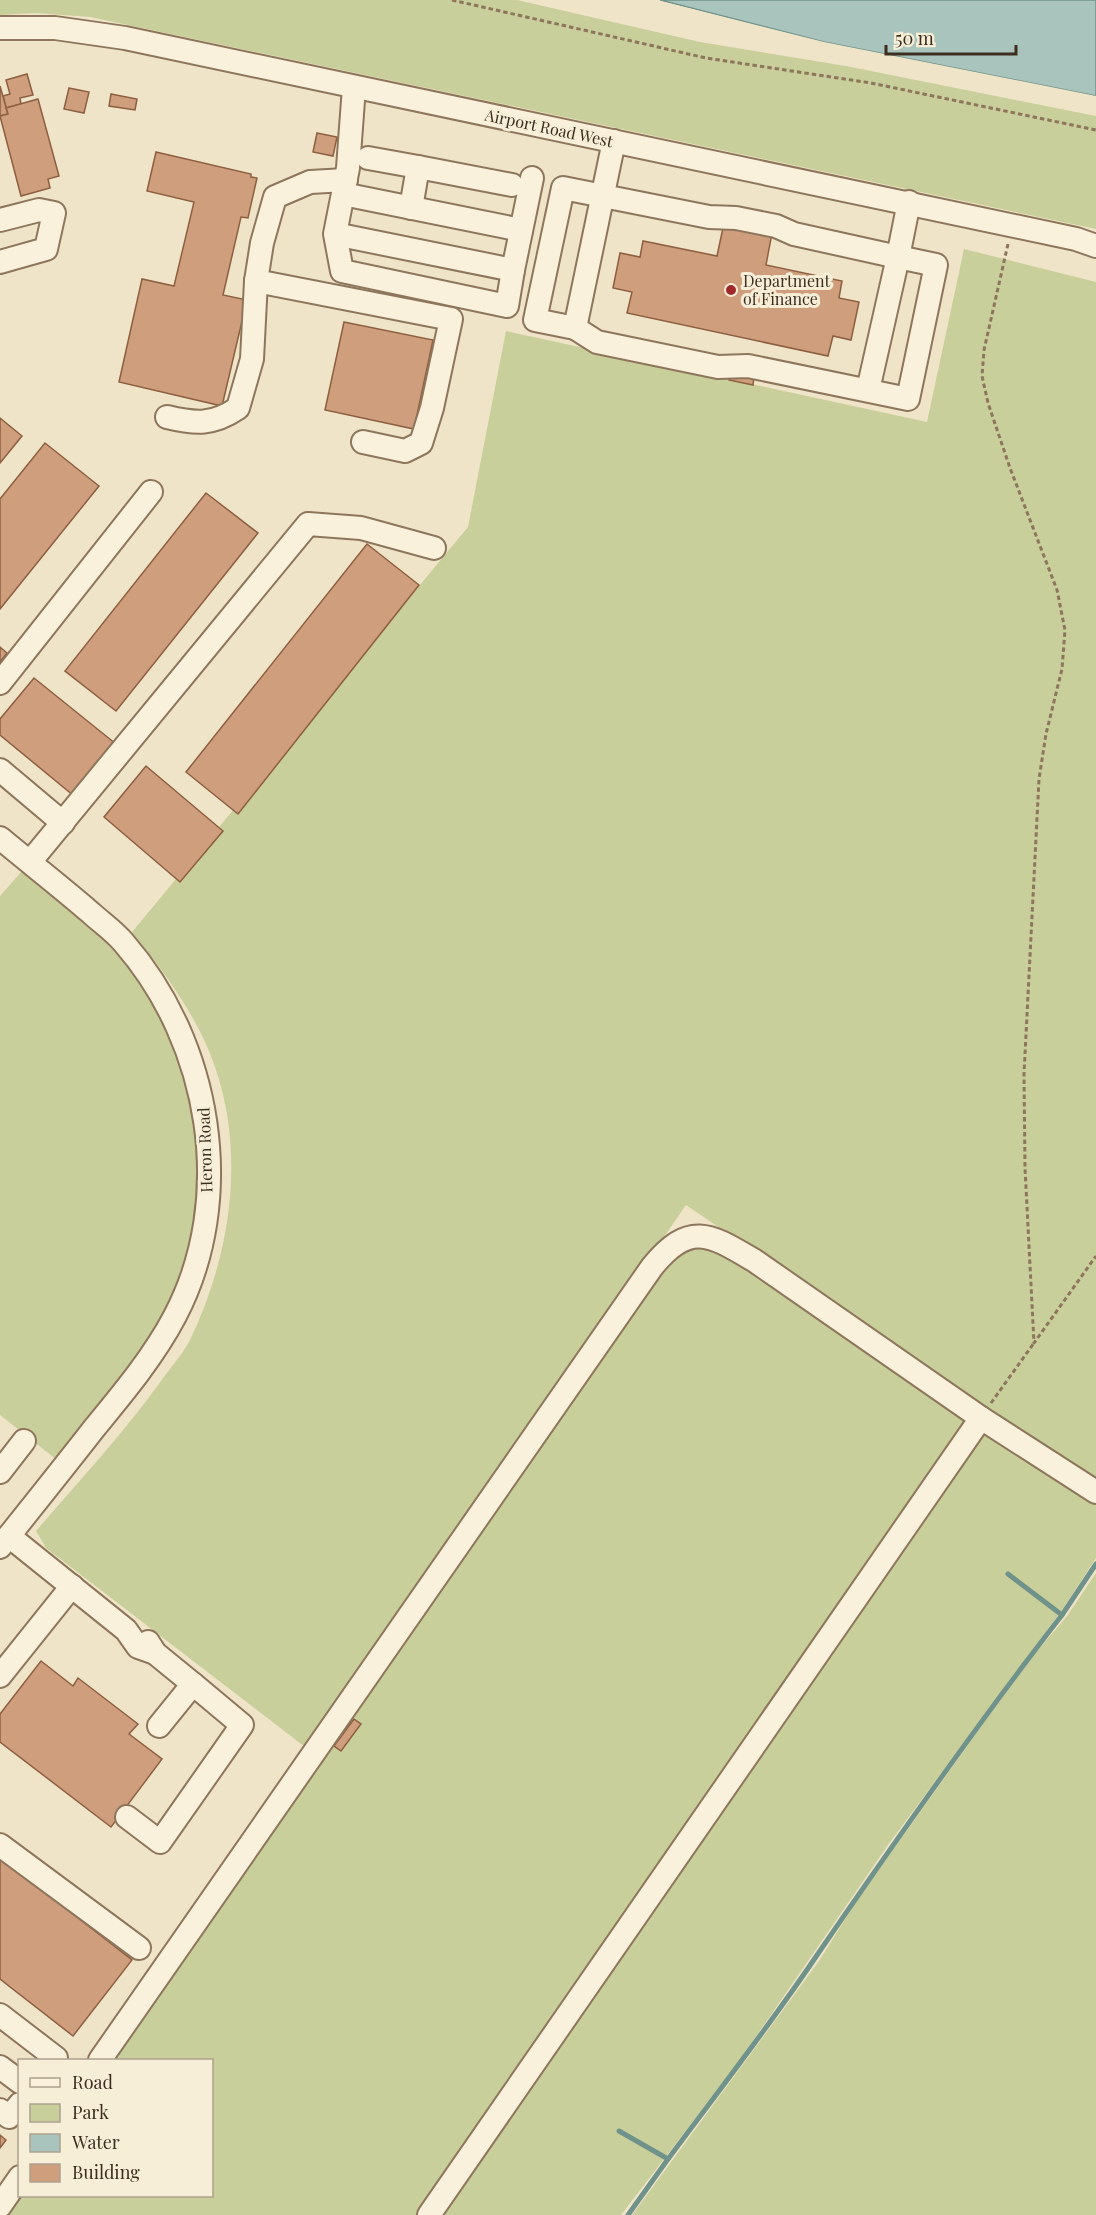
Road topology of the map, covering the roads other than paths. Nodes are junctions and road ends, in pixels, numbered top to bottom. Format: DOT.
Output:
graph roads {
  1 [pos="0,28"];
  2 [pos="354,87"];
  3 [pos="614,141"];
  4 [pos="368,158"];
  5 [pos="418,167"];
  6 [pos="345,187"];
  7 [pos="604,196"];
  8 [pos="909,202"];
  9 [pos="411,208"];
  10 [pos="0,220"];
  11 [pos="521,230"];
  12 [pos="334,234"];
  13 [pos="1096,246"];
  14 [pos="898,257"];
  15 [pos="0,262"];
  16 [pos="513,270"];
  17 [pos="256,281"];
  18 [pos="575,328"];
  19 [pos="868,390"];
  20 [pos="167,417"];
  21 [pos="363,442"];
  22 [pos="152,492"];
  23 [pos="434,548"];
  24 [pos="0,683"];
  25 [pos="0,770"];
  26 [pos="63,823"];
  27 [pos="0,838"];
  28 [pos="30,862"];
  29 [pos="983,1414"];
  30 [pos="24,1441"];
  31 [pos="0,1472"];
  32 [pos="1096,1492"];
  33 [pos="6,1531"];
  34 [pos="68,1583"];
  35 [pos="0,1676"];
  36 [pos="192,1684"];
  37 [pos="159,1726"];
  38 [pos="127,1817"];
  39 [pos="0,1845"];
  40 [pos="139,1948"];
  41 [pos="0,2014"];
  42 [pos="55,2059"];
  43 [pos="101,2059"];
  44 [pos="0,2067"];
  45 [pos="18,2080"];
  46 [pos="18,2106"];
  47 [pos="0,2110"];
  48 [pos="18,2180"];
  49 [pos="0,2206"];
  50 [pos="429,2215"];
  1 -- 2 [label="street, Airport Road West"];
  2 -- 3 [label="street, Airport Road West"];
  2 -- 6 [label="street"];
  3 -- 7 [label="street"];
  3 -- 8 [label="street, Airport Road West"];
  4 -- 5 [label="street"];
  5 -- 9 [label="street"];
  5 -- 11 [label="street"];
  6 -- 9 [label="street"];
  6 -- 12 [label="street"];
  6 -- 17 [label="street"];
  7 -- 14 [label="street"];
  7 -- 18 [label="street"];
  7 -- 18 [label="street"];
  8 -- 13 [label="street, Airport Road West"];
  8 -- 14 [label="street"];
  9 -- 11 [label="street"];
  10 -- 15 [label="street"];
  11 -- 16 [label="street"];
  12 -- 16 [label="street"];
  12 -- 16 [label="street"];
  14 -- 19 [label="street"];
  14 -- 19 [label="street"];
  17 -- 20 [label="street"];
  17 -- 21 [label="street"];
  18 -- 19 [label="street"];
  22 -- 24 [label="street"];
  23 -- 26 [label="street"];
  25 -- 26 [label="street"];
  26 -- 28 [label="street"];
  27 -- 28 [label="street, Heron Road"];
  28 -- 33 [label="street, Heron Road"];
  29 -- 32 [label="street"];
  29 -- 43 [label="street"];
  29 -- 50 [label="street"];
  30 -- 31 [label="street"];
  33 -- 34 [label="street"];
  34 -- 35 [label="street"];
  34 -- 36 [label="street"];
  36 -- 37 [label="street"];
  36 -- 38 [label="street"];
  39 -- 40 [label="street"];
  41 -- 42 [label="street"];
  44 -- 45 [label="street"];
  46 -- 47 [label="street"];
  48 -- 49 [label="street"];
}
